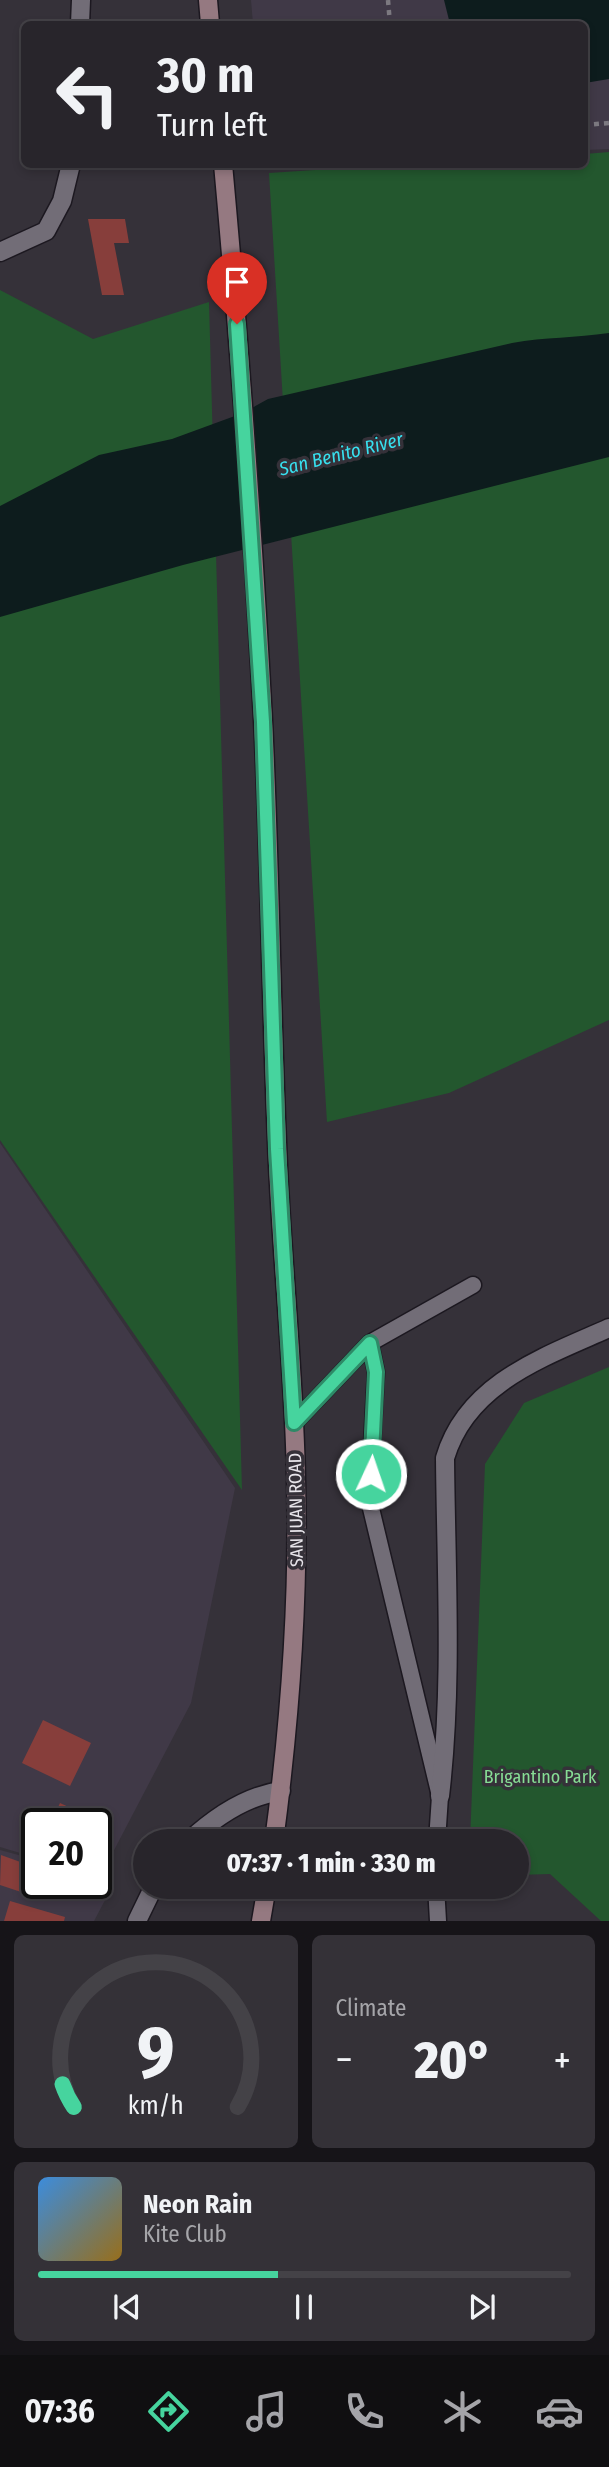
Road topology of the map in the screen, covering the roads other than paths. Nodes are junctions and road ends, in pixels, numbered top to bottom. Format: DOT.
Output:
graph roads {
  1 [pos="81,0"];
  2 [pos="208,0"];
  3 [pos="80,21"];
  4 [pos="210,21"];
  5 [pos="70,168"];
  6 [pos="223,168"];
  7 [pos="0,252"];
  8 [pos="474,1286"];
  9 [pos="609,1328"];
  10 [pos="370,1343"];
  11 [pos="294,1423"];
  12 [pos="281,1791"];
  13 [pos="440,1796"];
  14 [pos="202,1829"];
  15 [pos="276,1829"];
  16 [pos="438,1829"];
  17 [pos="148,1899"];
  18 [pos="265,1899"];
  19 [pos="437,1899"];
  20 [pos="137,1921"];
  21 [pos="261,1921"];
  22 [pos="438,1921"];
  1 -- 3 [label="street"];
  2 -- 4 [label="main road"];
  5 -- 7 [label="street"];
  6 -- 11 [label="main road, SAN JUAN ROAD"];
  8 -- 10 [label="lane"];
  9 -- 13 [label="street"];
  10 -- 11 [label="lane"];
  10 -- 13 [label="lane"];
  11 -- 12 [label="main road, SAN JUAN ROAD"];
  12 -- 14 [label="street"];
  12 -- 15 [label="main road, SAN JUAN ROAD"];
  13 -- 16 [label="lane"];
  17 -- 20 [label="street"];
  18 -- 21 [label="main road"];
  19 -- 22 [label="lane"];
}
